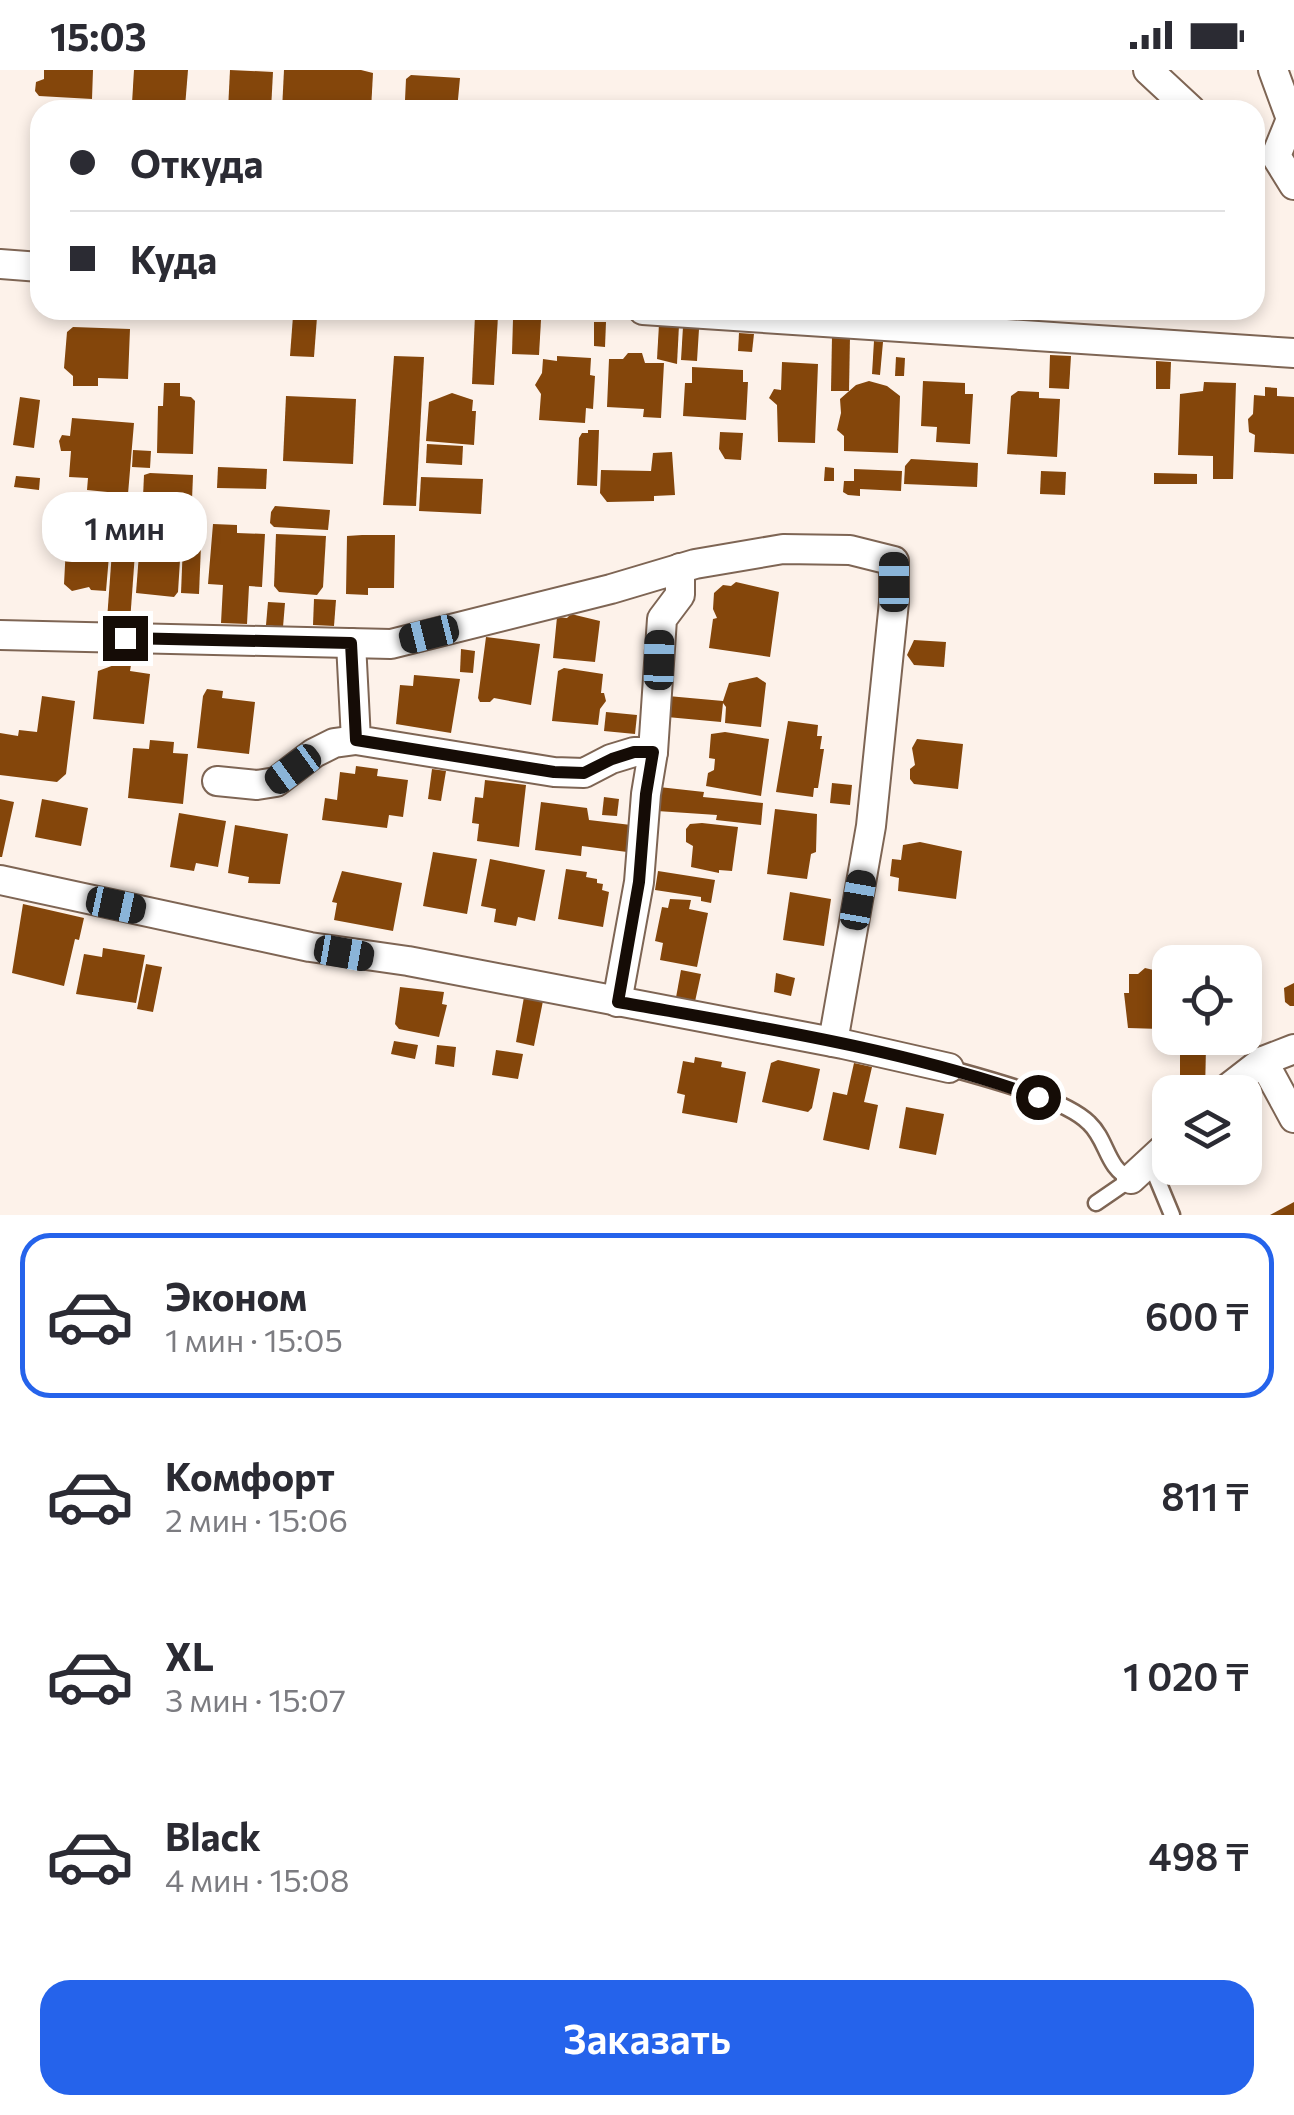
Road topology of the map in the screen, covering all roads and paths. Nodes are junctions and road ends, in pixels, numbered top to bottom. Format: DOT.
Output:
graph roads {
  1 [pos="1148,70"];
  2 [pos="1274,70"];
  3 [pos="1180,100"];
  4 [pos="1266,152"];
  5 [pos="1294,185"];
  6 [pos="0,264"];
  7 [pos="30,266"];
  8 [pos="794,320"];
  9 [pos="1294,353"];
  10 [pos="680,568"];
  11 [pos="0,634"];
  12 [pos="351,643"];
  13 [pos="356,740"];
  14 [pos="653,752"];
  15 [pos="217,781"];
  16 [pos="0,880"];
  17 [pos="618,1002"];
  18 [pos="833,1042"];
  19 [pos="1294,1049"];
  20 [pos="1262,1061"];
  21 [pos="949,1068"];
  22 [pos="1244,1075"];
  23 [pos="1294,1118"];
  24 [pos="1152,1161"];
  25 [pos="1139,1173"];
  26 [pos="1096,1203"];
  27 [pos="1172,1215"];
  1 -- 3 [label="street"];
  2 -- 4 [label="street"];
  4 -- 5 [label="street"];
  6 -- 7 [label="street"];
  8 -- 9 [label="street"];
  10 -- 12 [label="street"];
  10 -- 14 [label="street"];
  10 -- 18 [label="street"];
  11 -- 12 [label="street"];
  12 -- 13 [label="street"];
  13 -- 14 [label="street"];
  13 -- 15 [label="street"];
  14 -- 17 [label="street"];
  16 -- 17 [label="street"];
  17 -- 18 [label="street"];
  18 -- 21 [label="street"];
  19 -- 20 [label="street"];
  20 -- 22 [label="street"];
  20 -- 23 [label="street"];
  21 -- 25 [label="lane"];
  24 -- 25 [label="street"];
  25 -- 26 [label="lane"];
  25 -- 27 [label="lane"];
}
